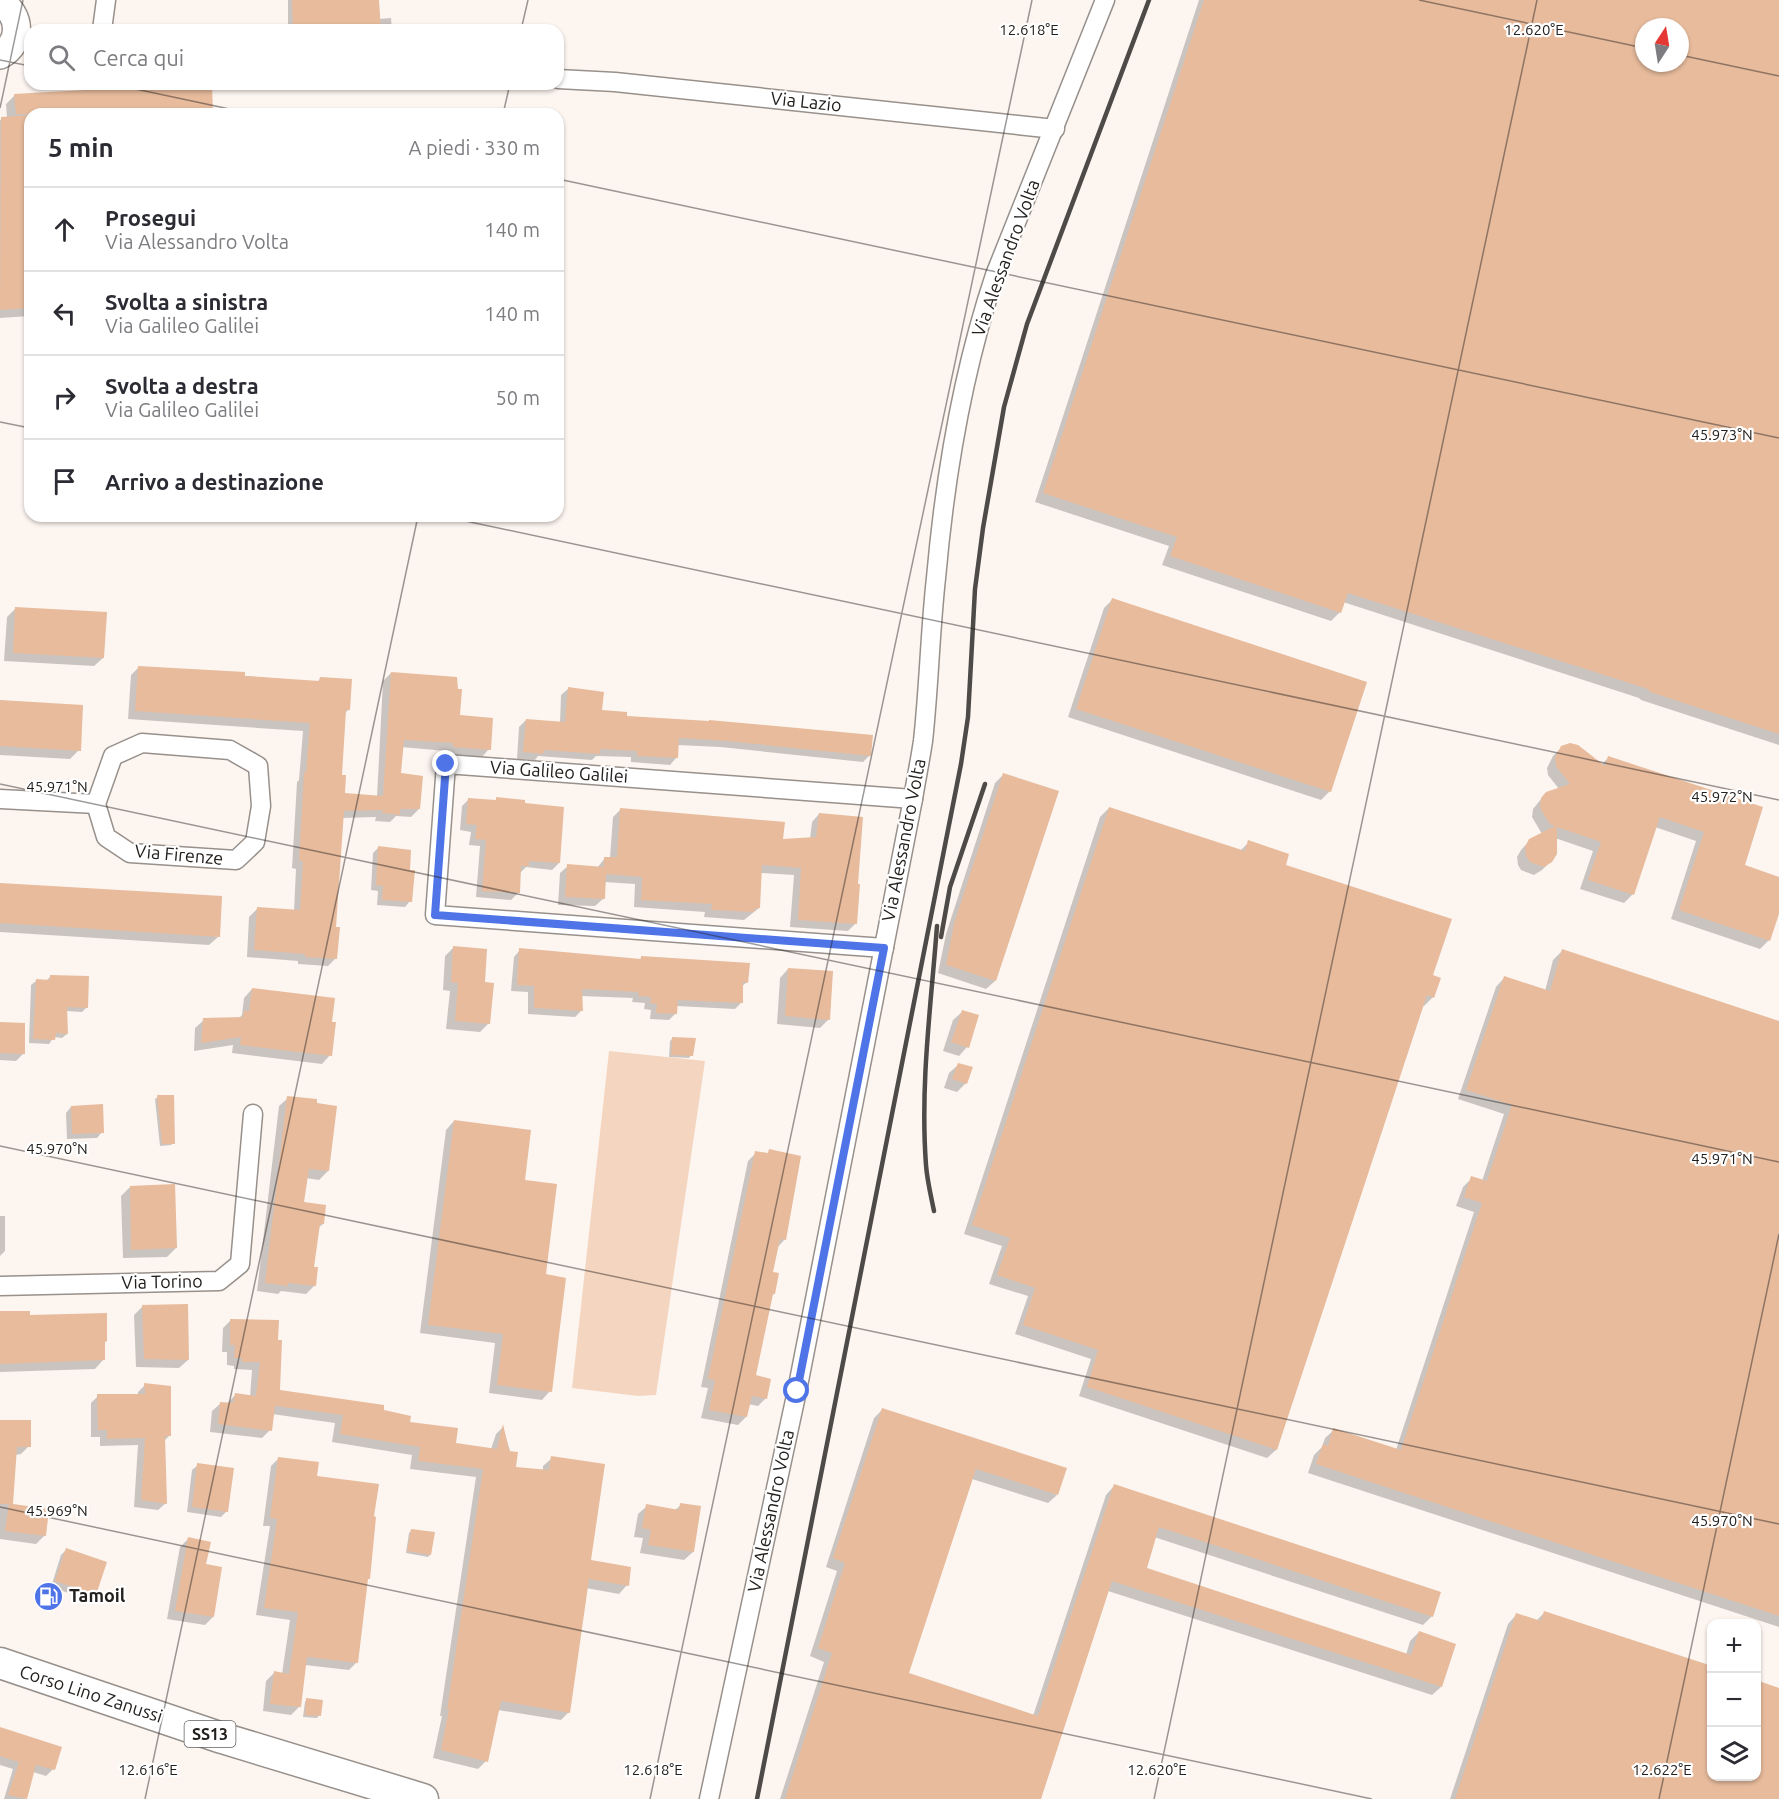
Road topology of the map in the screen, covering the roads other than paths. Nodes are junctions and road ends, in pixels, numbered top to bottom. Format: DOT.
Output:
graph roads {
  1 [pos="106,0"];
  2 [pos="1105,0"];
  3 [pos="4,2"];
  4 [pos="103,24"];
  5 [pos="15,44"];
  6 [pos="564,79"];
  7 [pos="1055,129"];
  8 [pos="0,799"];
  9 [pos="913,799"];
  10 [pos="96,804"];
  11 [pos="884,948"];
  12 [pos="253,1114"];
  13 [pos="0,1286"];
  14 [pos="0,1663"];
  15 [pos="423,1799"];
  16 [pos="709,1799"];
  1 -- 4 [label="street"];
  2 -- 7 [label="street, Via Alessandro Volta"];
  3 -- 5 [label="main road"];
  6 -- 7 [label="street, Via Lazio"];
  7 -- 9 [label="street, Via Alessandro Volta"];
  8 -- 10 [label="street"];
  9 -- 11 [label="street, Via Alessandro Volta"];
  9 -- 11 [label="street, Via Galileo Galilei"];
  10 -- 10 [label="street, Via Firenze"];
  11 -- 16 [label="street, Via Alessandro Volta"];
  12 -- 13 [label="street, Via Torino"];
  14 -- 15 [label="main road, Corso Lino Zanussi / SS13"];
}
